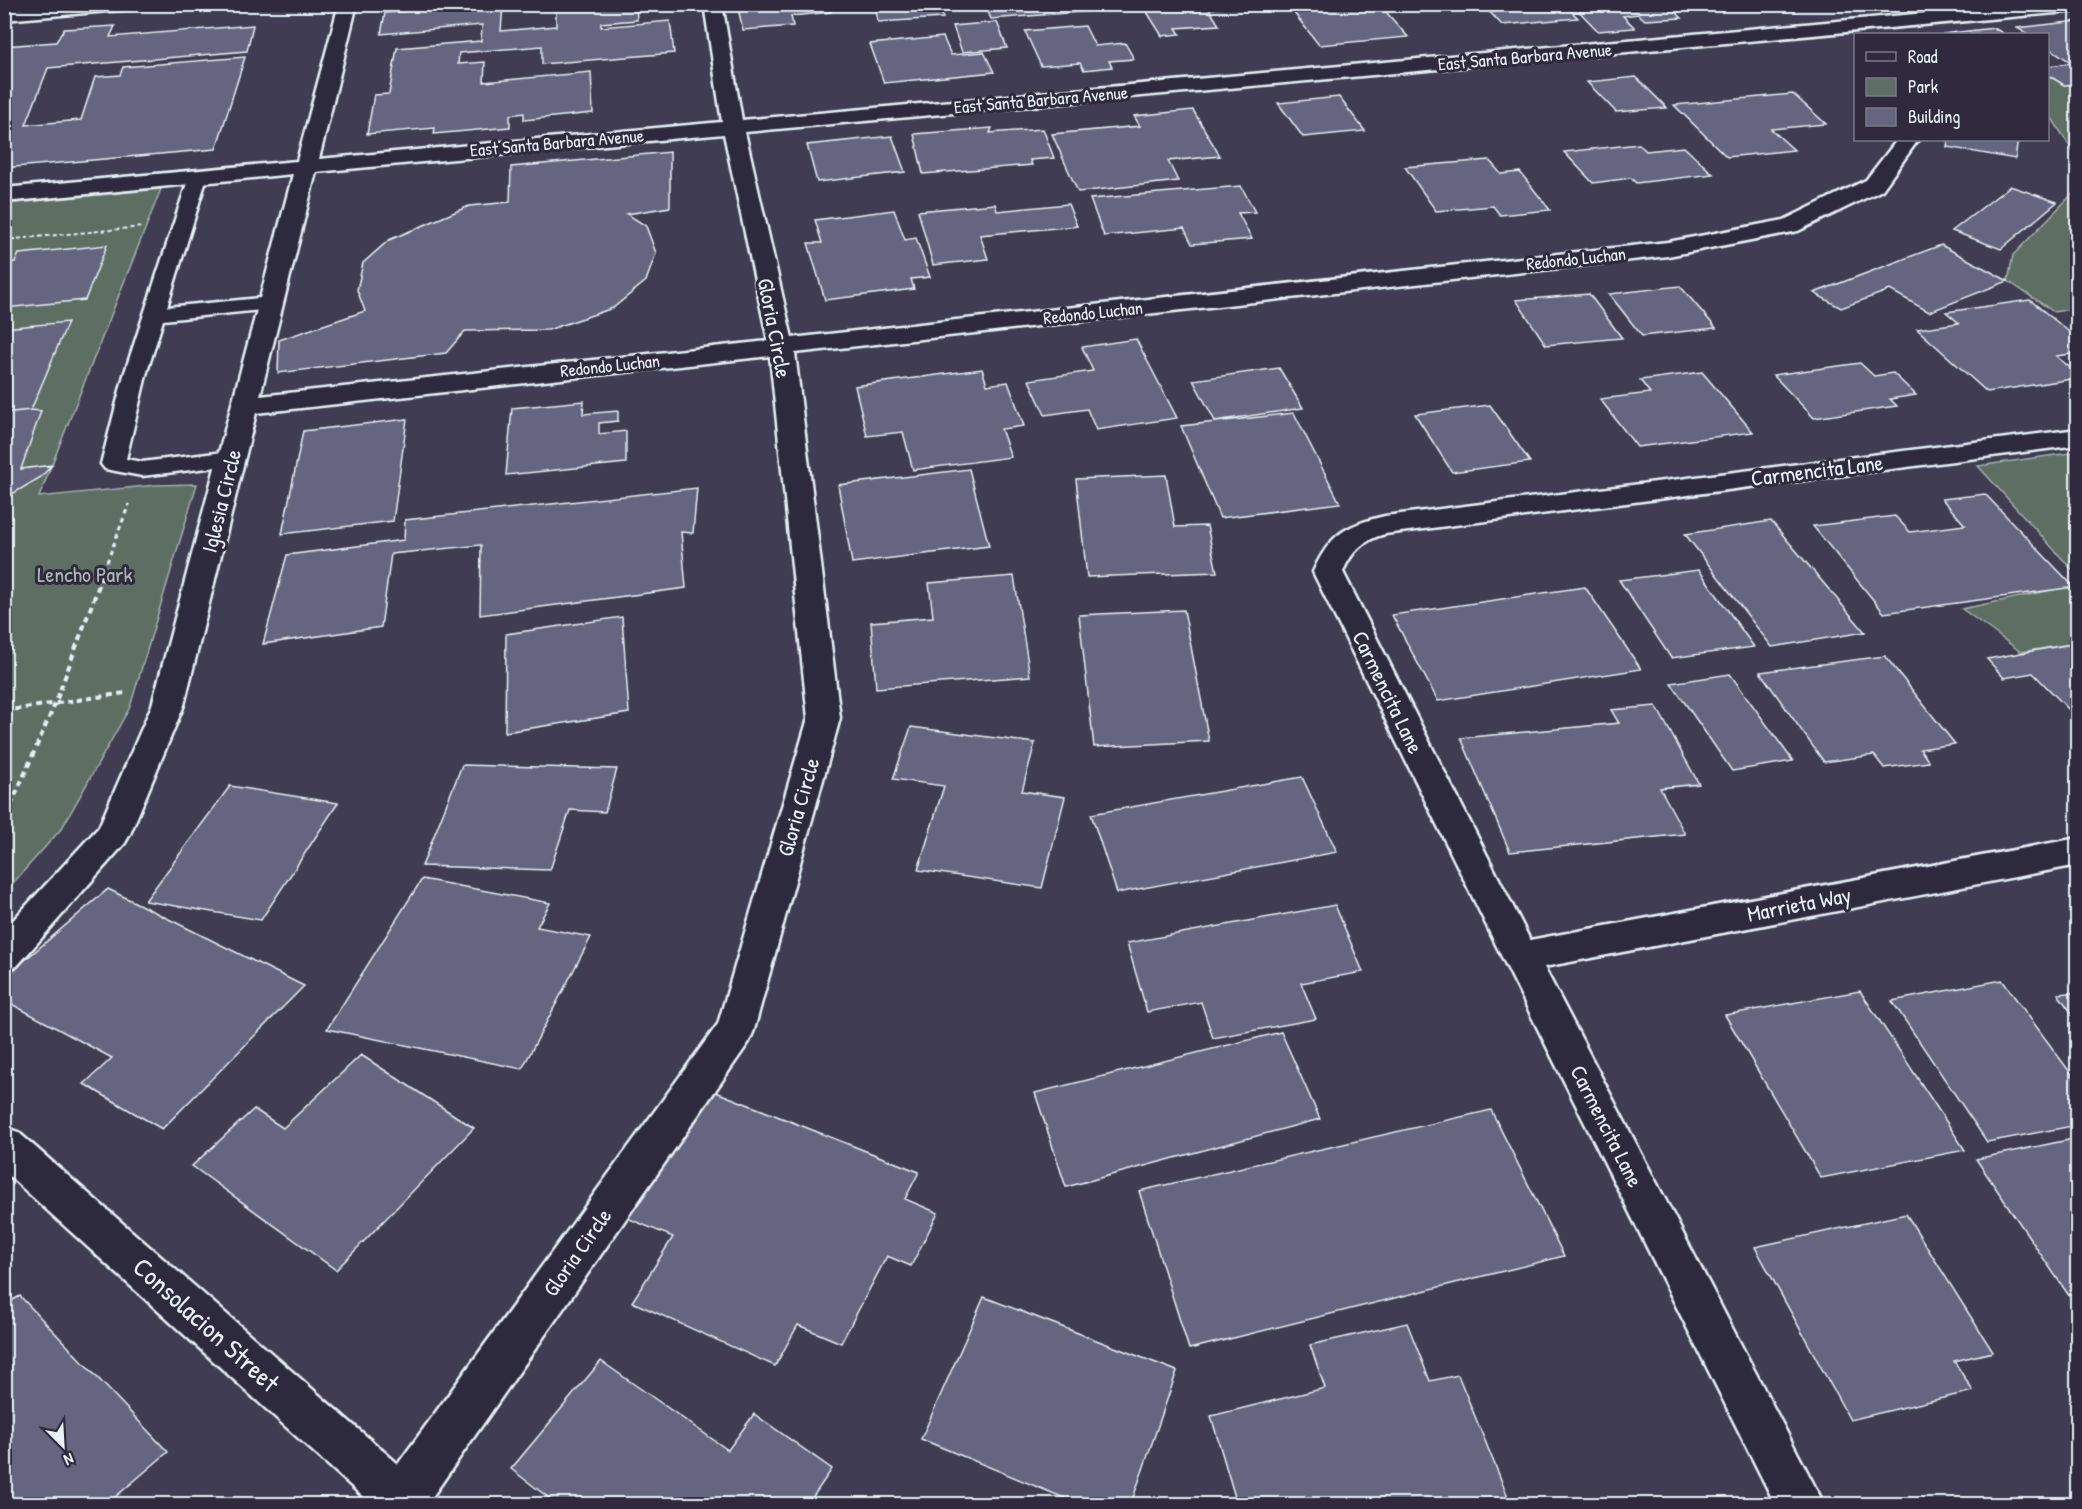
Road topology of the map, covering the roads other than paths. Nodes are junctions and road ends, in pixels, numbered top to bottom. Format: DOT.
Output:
graph roads {
  1 [pos="132,4"];
  2 [pos="348,4"];
  3 [pos="713,4"];
  4 [pos="2078,5"];
  5 [pos="1826,10"];
  6 [pos="4,15"];
  7 [pos="1858,31"];
  8 [pos="733,127"];
  9 [pos="1907,141"];
  10 [pos="304,166"];
  11 [pos="198,177"];
  12 [pos="4,195"];
  13 [pos="271,303"];
  14 [pos="155,314"];
  15 [pos="782,347"];
  16 [pos="245,406"];
  17 [pos="2078,436"];
  18 [pos="232,458"];
  19 [pos="2078,851"];
  20 [pos="4,955"];
  21 [pos="1520,957"];
  22 [pos="4,1145"];
  23 [pos="401,1503"];
  24 [pos="1800,1504"];
  1 -- 6 [label="lane"];
  2 -- 10 [label="street, Iglesia Circle"];
  3 -- 8 [label="street, Gloria Circle"];
  4 -- 7 [label="street, East Santa Barbara Avenue"];
  5 -- 7 [label="street"];
  7 -- 8 [label="street, East Santa Barbara Avenue"];
  8 -- 10 [label="street, East Santa Barbara Avenue"];
  8 -- 15 [label="street, Gloria Circle"];
  9 -- 15 [label="street, Redondo Luchan"];
  10 -- 11 [label="street, East Santa Barbara Avenue"];
  10 -- 13 [label="street, Iglesia Circle"];
  11 -- 12 [label="street, East Santa Barbara Avenue"];
  11 -- 14 [label="lane"];
  13 -- 14 [label="lane"];
  13 -- 16 [label="street, Iglesia Circle"];
  14 -- 18 [label="lane"];
  15 -- 16 [label="street, Redondo Luchan"];
  15 -- 23 [label="street, Gloria Circle"];
  16 -- 18 [label="street, Iglesia Circle"];
  17 -- 21 [label="street, Carmencita Lane"];
  18 -- 20 [label="street, Iglesia Circle"];
  19 -- 21 [label="street, Marrieta Way"];
  21 -- 24 [label="street, Carmencita Lane"];
  22 -- 23 [label="street, Consolacion Street"];
}
